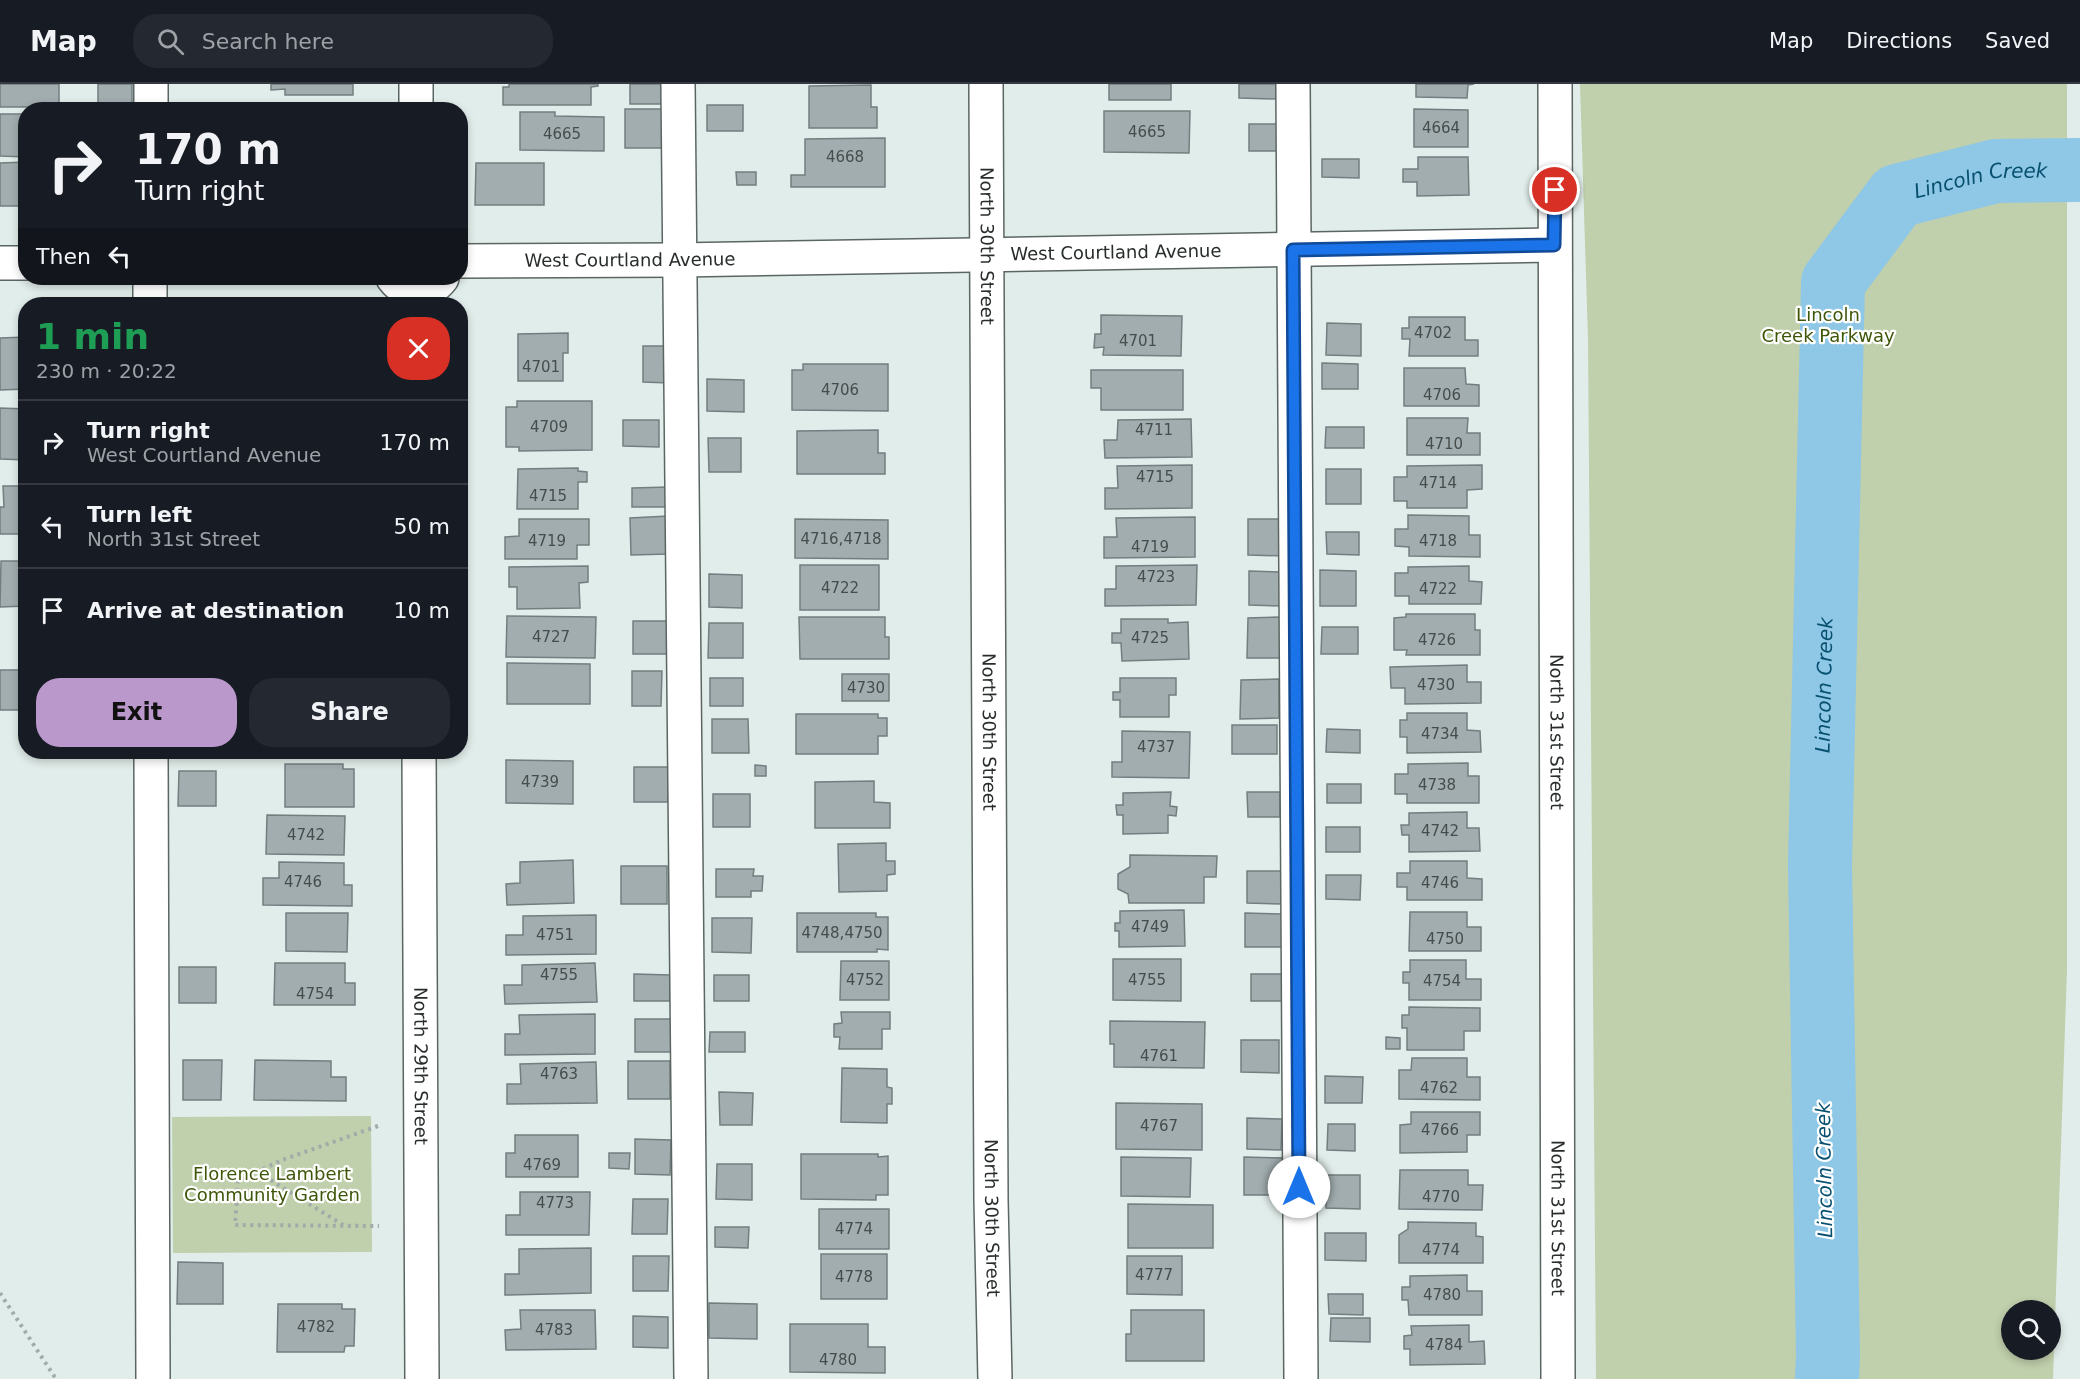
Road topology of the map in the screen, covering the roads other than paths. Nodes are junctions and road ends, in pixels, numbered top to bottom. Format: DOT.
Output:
graph roads {
  1 [pos="151,84"];
  2 [pos="416,84"];
  3 [pos="678,84"];
  4 [pos="986,84"];
  5 [pos="1293,84"];
  6 [pos="1555,84"];
  7 [pos="151,102"];
  8 [pos="416,102"];
  9 [pos="1554,245"];
  10 [pos="1293,250"];
  11 [pos="987,255"];
  12 [pos="678,260"];
  13 [pos="468,261"];
  14 [pos="0,262"];
  15 [pos="18,263"];
  16 [pos="151,759"];
  17 [pos="419,759"];
  18 [pos="153,1379"];
  19 [pos="422,1379"];
  20 [pos="691,1379"];
  21 [pos="995,1379"];
  22 [pos="1301,1379"];
  23 [pos="1558,1379"];
  1 -- 7 [label="street"];
  2 -- 8 [label="street"];
  3 -- 12 [label="street"];
  4 -- 11 [label="street, North 30th Street"];
  5 -- 10 [label="street"];
  6 -- 9 [label="street, North 31st Street"];
  9 -- 10 [label="street, West Courtland Avenue"];
  9 -- 23 [label="street, North 31st Street"];
  10 -- 11 [label="street, West Courtland Avenue"];
  10 -- 22 [label="street"];
  11 -- 12 [label="street, West Courtland Avenue"];
  11 -- 21 [label="street, North 30th Street"];
  12 -- 13 [label="street, West Courtland Avenue"];
  12 -- 20 [label="street"];
  14 -- 15 [label="street"];
  16 -- 18 [label="street"];
  17 -- 19 [label="street, North 29th Street"];
}
